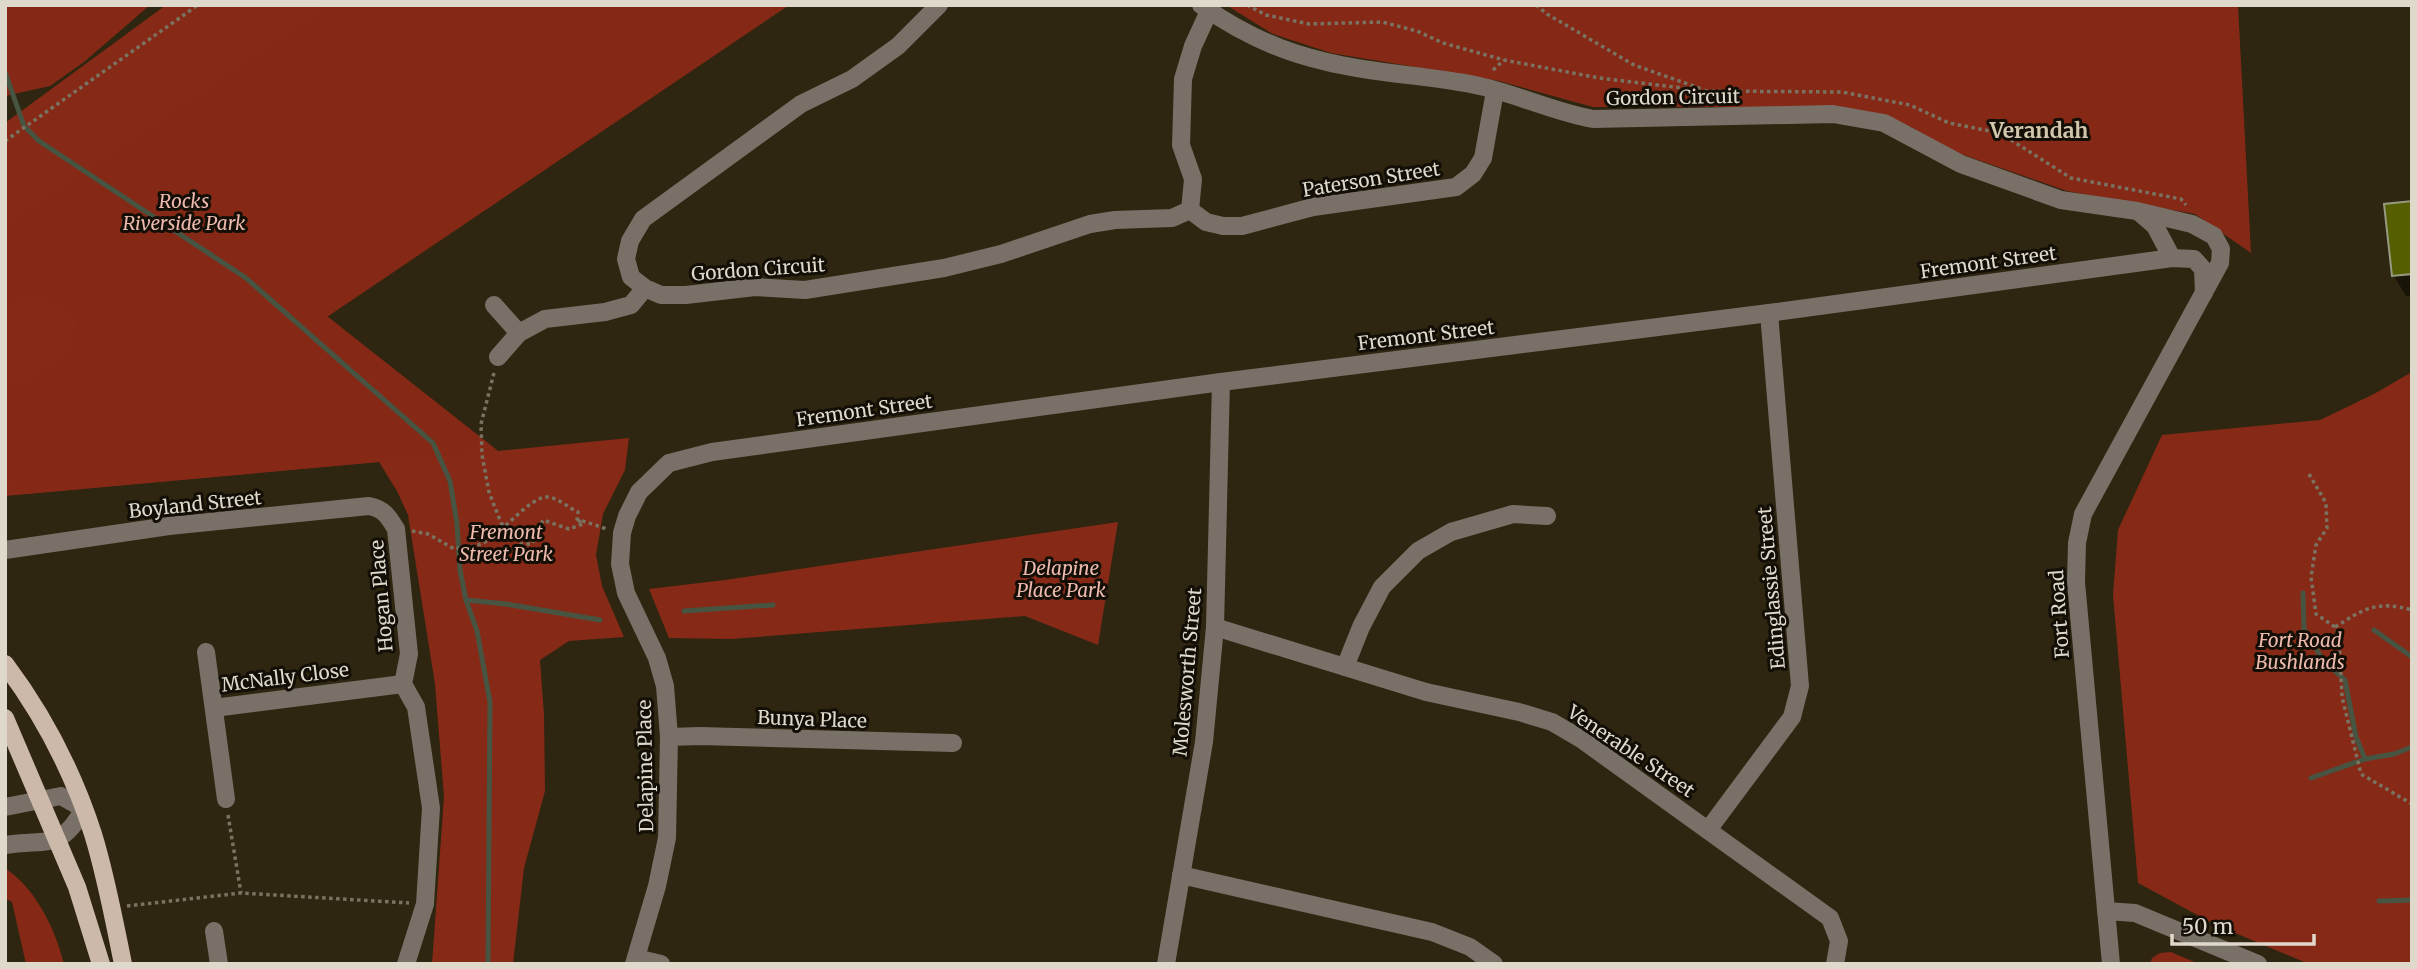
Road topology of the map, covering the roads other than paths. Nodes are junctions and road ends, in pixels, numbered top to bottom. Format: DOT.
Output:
graph roads {
  1 [pos="939,5"];
  2 [pos="1205,8"];
  3 [pos="1496,91"];
  4 [pos="1190,210"];
  5 [pos="2137,211"];
  6 [pos="2172,258"];
  7 [pos="645,288"];
  8 [pos="2204,293"];
  9 [pos="494,306"];
  10 [pos="1769,313"];
  11 [pos="519,333"];
  12 [pos="498,357"];
  13 [pos="1221,382"];
  14 [pos="639,492"];
  15 [pos="1547,516"];
  16 [pos="391,521"];
  17 [pos="5,550"];
  18 [pos="1215,627"];
  19 [pos="206,652"];
  20 [pos="5,664"];
  21 [pos="1345,667"];
  22 [pos="403,684"];
  23 [pos="214,708"];
  24 [pos="5,718"];
  25 [pos="669,737"];
  26 [pos="953,743"];
  27 [pos="40,799"];
  28 [pos="226,799"];
  29 [pos="5,807"];
  30 [pos="84,809"];
  31 [pos="1708,830"];
  32 [pos="59,840"];
  33 [pos="5,845"];
  34 [pos="1181,875"];
  35 [pos="2106,911"];
  36 [pos="214,931"];
  37 [pos="635,961"];
  38 [pos="102,964"];
  39 [pos="123,964"];
  40 [pos="219,964"];
  41 [pos="406,964"];
  42 [pos="661,964"];
  43 [pos="1166,964"];
  44 [pos="1494,964"];
  45 [pos="1835,964"];
  46 [pos="2111,964"];
  47 [pos="2258,964"];
  1 -- 7 [label="street"];
  2 -- 3 [label="street, Gordon Circuit"];
  2 -- 4 [label="street, Gordon Circuit"];
  3 -- 4 [label="street, Paterson Street"];
  3 -- 5 [label="street, Gordon Circuit"];
  4 -- 7 [label="street, Gordon Circuit"];
  5 -- 6 [label="street"];
  5 -- 8 [label="street, Gordon Circuit"];
  6 -- 8 [label="street, Fremont Street"];
  6 -- 10 [label="street, Fremont Street"];
  7 -- 11 [label="street"];
  8 -- 35 [label="street, Fort Road"];
  9 -- 11 [label="street"];
  10 -- 13 [label="street, Fremont Street"];
  10 -- 31 [label="street, Edinglassie Street"];
  11 -- 12 [label="street"];
  13 -- 14 [label="street, Fremont Street"];
  13 -- 18 [label="street, Molesworth Street"];
  14 -- 25 [label="street, Delapine Place"];
  15 -- 21 [label="street"];
  16 -- 17 [label="street, Boyland Street"];
  16 -- 22 [label="street, Hogan Place"];
  18 -- 21 [label="street, Venerable Street"];
  18 -- 34 [label="street, Molesworth Street"];
  19 -- 23 [label="street, McNally Close"];
  20 -- 30 [label="main road"];
  21 -- 31 [label="street, Venerable Street"];
  22 -- 23 [label="street, McNally Close"];
  22 -- 41 [label="street"];
  23 -- 28 [label="street, McNally Close"];
  24 -- 27 [label="main road"];
  25 -- 26 [label="street, Bunya Place"];
  25 -- 37 [label="street, Delapine Place"];
  27 -- 29 [label="street"];
  27 -- 30 [label="street"];
  27 -- 32 [label="main road"];
  30 -- 32 [label="street"];
  30 -- 39 [label="main road"];
  31 -- 45 [label="street, Venerable Street"];
  32 -- 33 [label="street"];
  32 -- 38 [label="main road"];
  34 -- 43 [label="street, Molesworth Street"];
  34 -- 44 [label="street"];
  35 -- 46 [label="street, Fort Road"];
  35 -- 47 [label="street"];
  36 -- 40 [label="street"];
  37 -- 42 [label="street"];
}
